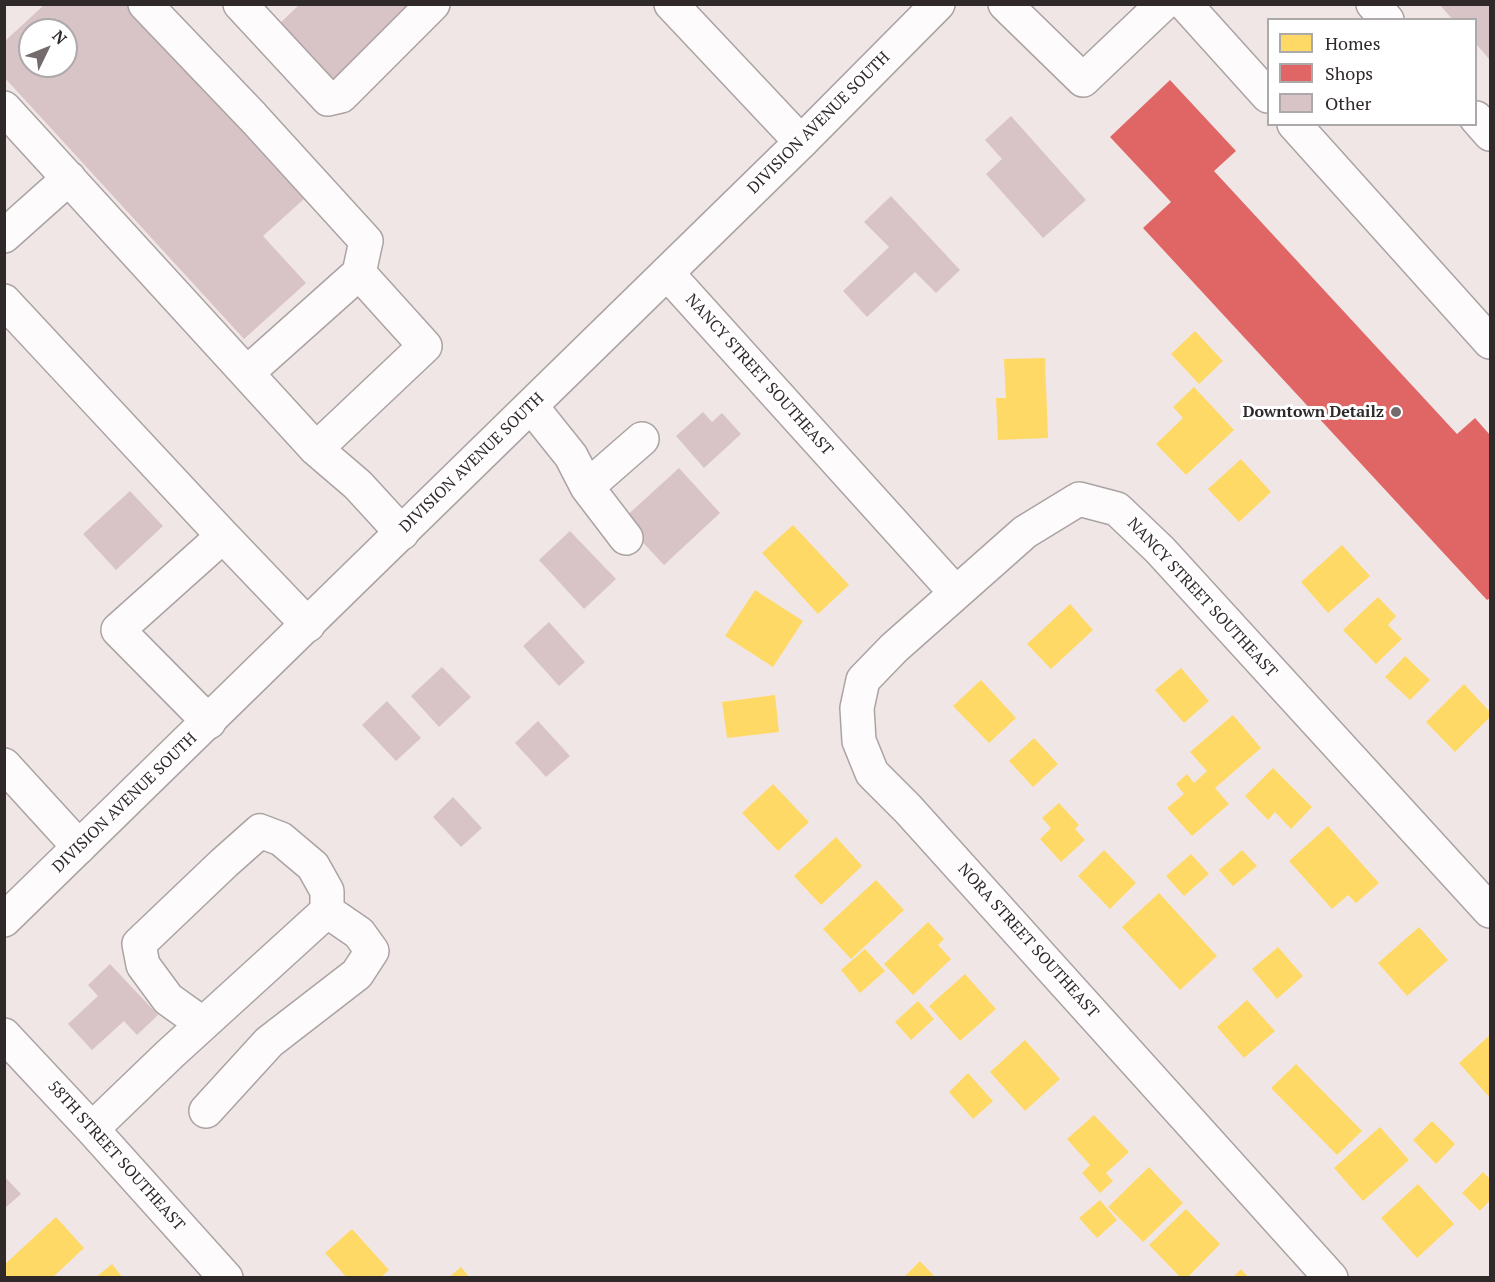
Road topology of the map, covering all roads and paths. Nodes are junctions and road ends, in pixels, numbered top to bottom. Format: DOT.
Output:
graph roads {
  1 [pos="145,4"];
  2 [pos="240,4"];
  3 [pos="433,4"];
  4 [pos="671,4"];
  5 [pos="938,4"];
  6 [pos="1005,4"];
  7 [pos="1163,4"];
  8 [pos="1185,4"];
  9 [pos="1373,4"];
  10 [pos="1385,18"];
  11 [pos="1267,94"];
  12 [pos="4,108"];
  13 [pos="1477,119"];
  14 [pos="1296,126"];
  15 [pos="1491,134"];
  16 [pos="801,142"];
  17 [pos="69,178"];
  18 [pos="4,236"];
  19 [pos="359,273"];
  20 [pos="667,273"];
  21 [pos="4,301"];
  22 [pos="1491,342"];
  23 [pos="247,373"];
  24 [pos="531,406"];
  25 [pos="642,439"];
  26 [pos="316,449"];
  27 [pos="586,487"];
  28 [pos="402,532"];
  29 [pos="223,536"];
  30 [pos="626,538"];
  31 [pos="956,593"];
  32 [pos="308,625"];
  33 [pos="208,722"];
  34 [pos="4,765"];
  35 [pos="79,847"];
  36 [pos="327,911"];
  37 [pos="1491,911"];
  38 [pos="4,920"];
  39 [pos="203,1024"];
  40 [pos="7,1044"];
  41 [pos="206,1111"];
  42 [pos="92,1129"];
  43 [pos="226,1278"];
  44 [pos="1331,1278"];
  1 -- 19 [label="street"];
  2 -- 3 [label="street"];
  4 -- 16 [label="street"];
  5 -- 16 [label="street, DIVISION AVENUE SOUTH"];
  6 -- 7 [label="street"];
  8 -- 11 [label="street"];
  9 -- 10 [label="street"];
  12 -- 17 [label="street"];
  13 -- 15 [label="street"];
  14 -- 22 [label="street"];
  16 -- 20 [label="street, DIVISION AVENUE SOUTH"];
  17 -- 18 [label="street"];
  17 -- 23 [label="street"];
  19 -- 23 [label="street"];
  19 -- 26 [label="street"];
  20 -- 24 [label="street, DIVISION AVENUE SOUTH"];
  20 -- 31 [label="street, NANCY STREET SOUTHEAST"];
  21 -- 29 [label="street"];
  23 -- 26 [label="street"];
  24 -- 27 [label="street"];
  24 -- 28 [label="street, DIVISION AVENUE SOUTH"];
  25 -- 27 [label="street"];
  26 -- 28 [label="street"];
  27 -- 30 [label="street"];
  28 -- 32 [label="street, DIVISION AVENUE SOUTH"];
  29 -- 32 [label="street"];
  29 -- 33 [label="street"];
  31 -- 37 [label="street, NANCY STREET SOUTHEAST"];
  31 -- 44 [label="street, NORA STREET SOUTHEAST"];
  32 -- 33 [label="street, DIVISION AVENUE SOUTH"];
  33 -- 35 [label="street, DIVISION AVENUE SOUTH"];
  34 -- 35 [label="street"];
  35 -- 38 [label="street, DIVISION AVENUE SOUTH"];
  36 -- 39 [label="street"];
  36 -- 39 [label="street"];
  36 -- 41 [label="street"];
  39 -- 42 [label="street"];
  40 -- 42 [label="street, 58TH STREET SOUTHEAST"];
  42 -- 43 [label="street, 58TH STREET SOUTHEAST"];
}
